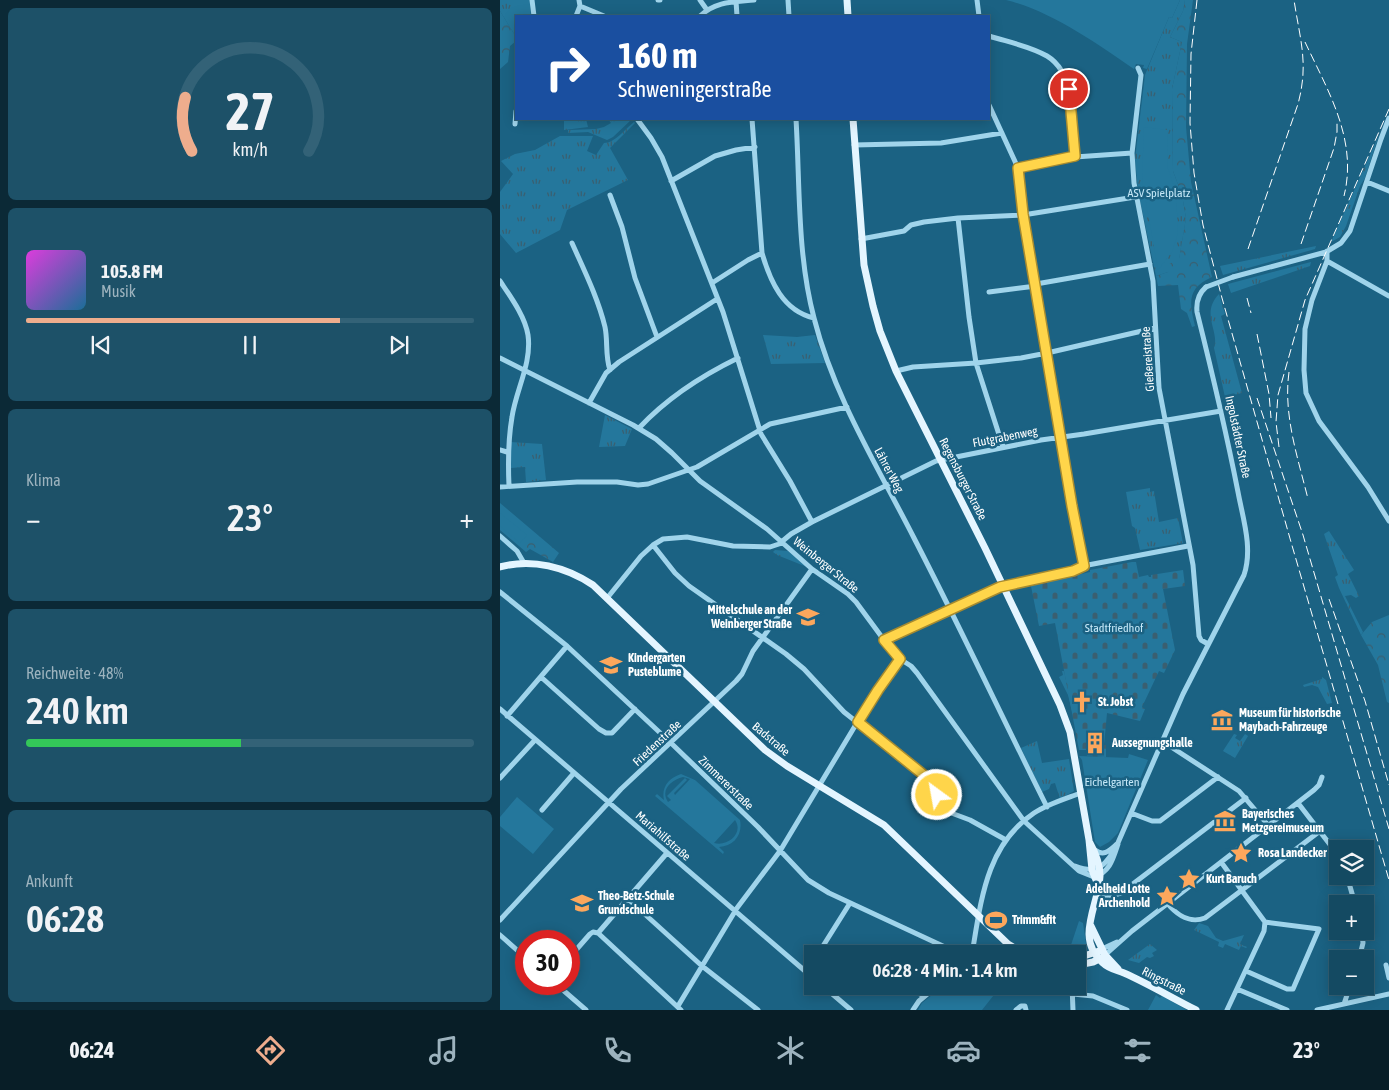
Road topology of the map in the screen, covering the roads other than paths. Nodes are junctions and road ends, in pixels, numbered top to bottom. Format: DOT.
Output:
graph roads {
  1 [pos="532,0"];
  2 [pos="700,0"];
  3 [pos="754,0"];
  4 [pos="788,0"];
  5 [pos="847,0"];
  6 [pos="977,0"];
  7 [pos="736,1"];
  8 [pos="580,3"];
  9 [pos="707,10"];
  10 [pos="534,15"];
  11 [pos="576,15"];
  12 [pos="602,15"];
  13 [pos="701,15"];
  14 [pos="737,15"];
  15 [pos="789,15"];
  16 [pos="848,15"];
  17 [pos="979,15"];
  18 [pos="990,36"];
  19 [pos="1138,68"];
  20 [pos="990,106"];
  21 [pos="1389,118"];
  22 [pos="515,120"];
  23 [pos="638,120"];
  24 [pos="752,120"];
  25 [pos="796,120"];
  26 [pos="853,120"];
  27 [pos="515,124"];
  28 [pos="1002,133"];
  29 [pos="854,145"];
  30 [pos="755,147"];
  31 [pos="1132,153"];
  32 [pos="1075,156"];
  33 [pos="1018,168"];
  34 [pos="671,181"];
  35 [pos="1366,182"];
  36 [pos="1389,191"];
  37 [pos="610,195"];
  38 [pos="1135,197"];
  39 [pos="1023,214"];
  40 [pos="958,218"];
  41 [pos="861,238"];
  42 [pos="572,243"];
  43 [pos="1327,251"];
  44 [pos="762,252"];
  45 [pos="1327,261"];
  46 [pos="1150,264"];
  47 [pos="500,280"];
  48 [pos="712,283"];
  49 [pos="1036,285"];
  50 [pos="989,292"];
  51 [pos="1389,296"];
  52 [pos="717,299"];
  53 [pos="814,318"];
  54 [pos="1155,328"];
  55 [pos="657,337"];
  56 [pos="1047,354"];
  57 [pos="500,358"];
  58 [pos="738,358"];
  59 [pos="976,364"];
  60 [pos="610,370"];
  61 [pos="524,371"];
  62 [pos="896,371"];
  63 [pos="589,403"];
  64 [pos="847,407"];
  65 [pos="1221,410"];
  66 [pos="1164,420"];
  67 [pos="639,428"];
  68 [pos="759,430"];
  69 [pos="1062,437"];
  70 [pos="1003,447"];
  71 [pos="500,450"];
  72 [pos="508,452"];
  73 [pos="941,460"];
  74 [pos="689,471"];
  75 [pos="885,485"];
  76 [pos="508,486"];
  77 [pos="500,487"];
  78 [pos="1389,521"];
  79 [pos="812,522"];
  80 [pos="500,536"];
  81 [pos="782,542"];
  82 [pos="653,545"];
  83 [pos="1188,546"];
  84 [pos="524,563"];
  85 [pos="1084,566"];
  86 [pos="500,567"];
  87 [pos="812,569"];
  88 [pos="1003,586"];
  89 [pos="500,592"];
  90 [pos="608,597"];
  91 [pos="950,609"];
  92 [pos="762,638"];
  93 [pos="884,640"];
  94 [pos="1208,644"];
  95 [pos="567,646"];
  96 [pos="900,659"];
  97 [pos="541,677"];
  98 [pos="714,703"];
  99 [pos="500,709"];
  100 [pos="635,709"];
  101 [pos="507,716"];
  102 [pos="858,722"];
  103 [pos="535,740"];
  104 [pos="1162,741"];
  105 [pos="671,743"];
  106 [pos="574,773"];
  107 [pos="1218,777"];
  108 [pos="1322,777"];
  109 [pos="500,778"];
  110 [pos="820,785"];
  111 [pos="1080,793"];
  112 [pos="1246,798"];
  113 [pos="609,802"];
  114 [pos="1298,803"];
  115 [pos="1047,807"];
  116 [pos="542,810"];
  117 [pos="1132,813"];
  118 [pos="1024,821"];
  119 [pos="1268,826"];
  120 [pos="1320,832"];
  121 [pos="1006,840"];
  122 [pos="1118,844"];
  123 [pos="1329,844"];
  124 [pos="780,851"];
  125 [pos="1092,852"];
  126 [pos="667,853"];
  127 [pos="1220,862"];
  128 [pos="1072,865"];
  129 [pos="1079,868"];
  130 [pos="1096,873"];
  131 [pos="1097,890"];
  132 [pos="1242,890"];
  133 [pos="627,898"];
  134 [pos="850,903"];
  135 [pos="1167,903"];
  136 [pos="735,911"];
  137 [pos="979,916"];
  138 [pos="500,920"];
  139 [pos="1265,922"];
  140 [pos="598,933"];
  141 [pos="500,935"];
  142 [pos="580,945"];
  143 [pos="824,945"];
  144 [pos="941,945"];
  145 [pos="974,945"];
  146 [pos="1010,945"];
  147 [pos="515,948"];
  148 [pos="1100,954"];
  149 [pos="1086,957"];
  150 [pos="1086,961"];
  151 [pos="1386,965"];
  152 [pos="702,966"];
  153 [pos="804,969"];
  154 [pos="1246,971"];
  155 [pos="1389,978"];
  156 [pos="1238,988"];
  157 [pos="1389,994"];
  158 [pos="569,995"];
  159 [pos="834,995"];
  160 [pos="1072,995"];
  161 [pos="1082,995"];
  162 [pos="1347,995"];
  163 [pos="924,996"];
  164 [pos="1344,1004"];
  165 [pos="679,1008"];
  166 [pos="1025,1008"];
  167 [pos="586,1010"];
  168 [pos="758,1010"];
  169 [pos="851,1010"];
  170 [pos="913,1010"];
  171 [pos="1016,1010"];
  172 [pos="1073,1010"];
  173 [pos="1127,1010"];
  174 [pos="1196,1010"];
  175 [pos="1227,1010"];
  176 [pos="1287,1010"];
  177 [pos="1317,1010"];
  1 -- 10 [label="street"];
  2 -- 9 [label="street"];
  3 -- 7 [label="street"];
  4 -- 15 [label="street"];
  5 -- 16 [label="main road"];
  6 -- 17 [label="street"];
  7 -- 9 [label="street"];
  7 -- 14 [label="street"];
  8 -- 11 [label="street"];
  8 -- 12 [label="street"];
  9 -- 13 [label="street"];
  18 -- 32 [label="street"];
  19 -- 31 [label="street, Gießereistraße"];
  20 -- 28 [label="street"];
  21 -- 35 [label="street, Ingolstädter Straße"];
  22 -- 27 [label="street"];
  23 -- 34 [label="street"];
  24 -- 30 [label="street"];
  25 -- 53 [label="street, Lährer Weg"];
  26 -- 29 [label="main road, Regensburger Straße"];
  28 -- 29 [label="street"];
  28 -- 33 [label="street"];
  29 -- 41 [label="main road, Regensburger Straße"];
  30 -- 34 [label="street"];
  30 -- 44 [label="street"];
  31 -- 32 [label="street"];
  31 -- 38 [label="street, Gießereistraße"];
  32 -- 33 [label="street"];
  33 -- 39 [label="street"];
  34 -- 48 [label="street"];
  35 -- 36 [label="street"];
  35 -- 43 [label="street, Ingolstädter Straße"];
  37 -- 55 [label="street"];
  38 -- 39 [label="street"];
  38 -- 46 [label="street, Gießereistraße"];
  39 -- 40 [label="street"];
  39 -- 49 [label="street"];
  40 -- 41 [label="street"];
  40 -- 59 [label="street"];
  41 -- 62 [label="main road, Regensburger Straße"];
  42 -- 60 [label="street"];
  43 -- 45 [label="street"];
  43 -- 65 [label="street, Ingolstädter Straße, bridge"];
  44 -- 48 [label="street"];
  44 -- 53 [label="street"];
  45 -- 51 [label="street"];
  45 -- 78 [label="street"];
  46 -- 49 [label="street"];
  46 -- 54 [label="street, Gießereistraße"];
  47 -- 61 [label="street"];
  48 -- 52 [label="street"];
  49 -- 50 [label="street"];
  49 -- 56 [label="street"];
  52 -- 55 [label="street"];
  52 -- 58 [label="street"];
  53 -- 64 [label="street, Lährer Weg"];
  54 -- 56 [label="street"];
  54 -- 66 [label="street, Gießereistraße"];
  55 -- 60 [label="street"];
  56 -- 59 [label="street"];
  56 -- 69 [label="street"];
  57 -- 61 [label="street, Weinberger Straße"];
  58 -- 67 [label="street"];
  58 -- 68 [label="street"];
  59 -- 62 [label="street"];
  59 -- 70 [label="street"];
  60 -- 63 [label="street"];
  61 -- 63 [label="street, Weinberger Straße"];
  61 -- 72 [label="street"];
  62 -- 73 [label="main road, Regensburger Straße"];
  63 -- 67 [label="street, Weinberger Straße"];
  64 -- 68 [label="street"];
  64 -- 75 [label="street, Lährer Weg"];
  65 -- 66 [label="street, Flutgrabenweg"];
  65 -- 94 [label="street, Ingolstädter Straße"];
  66 -- 69 [label="street, Flutgrabenweg"];
  66 -- 83 [label="street, Gießereistraße"];
  67 -- 74 [label="street, Weinberger Straße"];
  68 -- 74 [label="street"];
  68 -- 79 [label="street"];
  69 -- 70 [label="street, Flutgrabenweg"];
  69 -- 85 [label="street"];
  70 -- 73 [label="street, Flutgrabenweg"];
  71 -- 72 [label="street"];
  72 -- 76 [label="street"];
  73 -- 75 [label="street, Flutgrabenweg"];
  73 -- 88 [label="main road, Regensburger Straße"];
  74 -- 76 [label="street"];
  74 -- 81 [label="street, Weinberger Straße"];
  75 -- 79 [label="street, Flutgrabenweg"];
  75 -- 91 [label="street, Lährer Weg"];
  76 -- 77 [label="street"];
  79 -- 81 [label="street, Flutgrabenweg"];
  80 -- 84 [label="street"];
  81 -- 82 [label="street"];
  81 -- 87 [label="street, Weinberger Straße"];
  82 -- 90 [label="street"];
  82 -- 92 [label="street"];
  83 -- 85 [label="street"];
  83 -- 94 [label="street, Gießereistraße"];
  84 -- 86 [label="main road, Badstraße"];
  84 -- 90 [label="main road, Badstraße"];
  85 -- 88 [label="street"];
  87 -- 92 [label="street, Friedenstraße"];
  87 -- 93 [label="street, Weinberger Straße"];
  88 -- 91 [label="street"];
  88 -- 111 [label="main road, Regensburger Straße"];
  89 -- 95 [label="street, Zimmererstraße"];
  90 -- 98 [label="main road, Badstraße"];
  91 -- 93 [label="street"];
  91 -- 115 [label="street, Lährer Weg"];
  92 -- 98 [label="street, Friedenstraße"];
  92 -- 102 [label="street"];
  93 -- 96 [label="street, Weinberger Straße"];
  94 -- 104 [label="street, Ingolstädter Straße"];
  95 -- 97 [label="street"];
  95 -- 100 [label="street, Zimmererstraße"];
  96 -- 102 [label="street"];
  96 -- 118 [label="street, Weinberger Straße"];
  97 -- 100 [label="street"];
  97 -- 101 [label="street"];
  98 -- 105 [label="street, Friedenstraße"];
  98 -- 110 [label="main road, Badstraße"];
  99 -- 101 [label="street, Mariahilfstraße"];
  100 -- 105 [label="street, Zimmererstraße"];
  101 -- 103 [label="street, Mariahilfstraße"];
  102 -- 110 [label="street"];
  102 -- 121 [label="street"];
  103 -- 106 [label="street, Mariahilfstraße"];
  103 -- 109 [label="street"];
  104 -- 107 [label="street"];
  104 -- 117 [label="street, Ingolstädter Straße"];
  105 -- 113 [label="street, Friedenstraße"];
  105 -- 124 [label="street, Zimmererstraße"];
  106 -- 113 [label="street, Mariahilfstraße"];
  106 -- 116 [label="street"];
  107 -- 112 [label="street"];
  107 -- 117 [label="street"];
  108 -- 114 [label="street"];
  110 -- 124 [label="street"];
  110 -- 137 [label="main road, Badstraße"];
  111 -- 115 [label="street"];
  111 -- 125 [label="main road, Regensburger Straße"];
  112 -- 119 [label="street"];
  112 -- 131 [label="street"];
  113 -- 126 [label="street, Mariahilfstraße"];
  113 -- 138 [label="street, Friedenstraße"];
  114 -- 119 [label="street"];
  114 -- 120 [label="street"];
  115 -- 118 [label="street"];
  117 -- 122 [label="street, Ingolstädter Straße"];
  118 -- 121 [label="street"];
  118 -- 128 [label="street, Weinberger Straße"];
  119 -- 127 [label="street"];
  120 -- 123 [label="street"];
  120 -- 132 [label="street"];
  121 -- 137 [label="street"];
  122 -- 125 [label="street"];
  122 -- 130 [label="street, Ingolstädter Straße"];
  124 -- 134 [label="street, Zimmererstraße"];
  124 -- 136 [label="street"];
  125 -- 129 [label="street"];
  125 -- 130 [label="main road, Regensburger Straße"];
  126 -- 133 [label="street"];
  126 -- 136 [label="street, Mariahilfstraße"];
  127 -- 132 [label="street"];
  127 -- 135 [label="street"];
  128 -- 129 [label="street, Weinberger Straße"];
  128 -- 130 [label="street, Weinberger Straße"];
  129 -- 130 [label="street, Weinberger Straße"];
  130 -- 131 [label="main road, Ingolstädter Straße"];
  131 -- 148 [label="main road, Ingolstädter Straße"];
  132 -- 135 [label="street"];
  132 -- 139 [label="street"];
  133 -- 140 [label="street"];
  133 -- 152 [label="street"];
  134 -- 143 [label="street"];
  134 -- 144 [label="street, Zimmererstraße"];
  135 -- 148 [label="street"];
  136 -- 152 [label="street"];
  136 -- 153 [label="street, Mariahilfstraße"];
  137 -- 145 [label="street"];
  137 -- 146 [label="main road, Badstraße"];
  139 -- 154 [label="street"];
  139 -- 154 [label="street"];
  140 -- 142 [label="street"];
  140 -- 165 [label="street"];
  141 -- 147 [label="street"];
  148 -- 149 [label="main road"];
  148 -- 150 [label="main road"];
  148 -- 174 [label="main road, Ringstraße"];
  151 -- 155 [label="street"];
  152 -- 165 [label="street"];
  152 -- 168 [label="street"];
  154 -- 156 [label="street"];
  156 -- 175 [label="street"];
  156 -- 176 [label="street"];
  157 -- 164 [label="street"];
  158 -- 167 [label="street"];
  159 -- 169 [label="street"];
  160 -- 172 [label="street"];
  161 -- 173 [label="street"];
  162 -- 164 [label="street"];
  163 -- 170 [label="street"];
  164 -- 177 [label="street"];
  166 -- 171 [label="street"];
}
